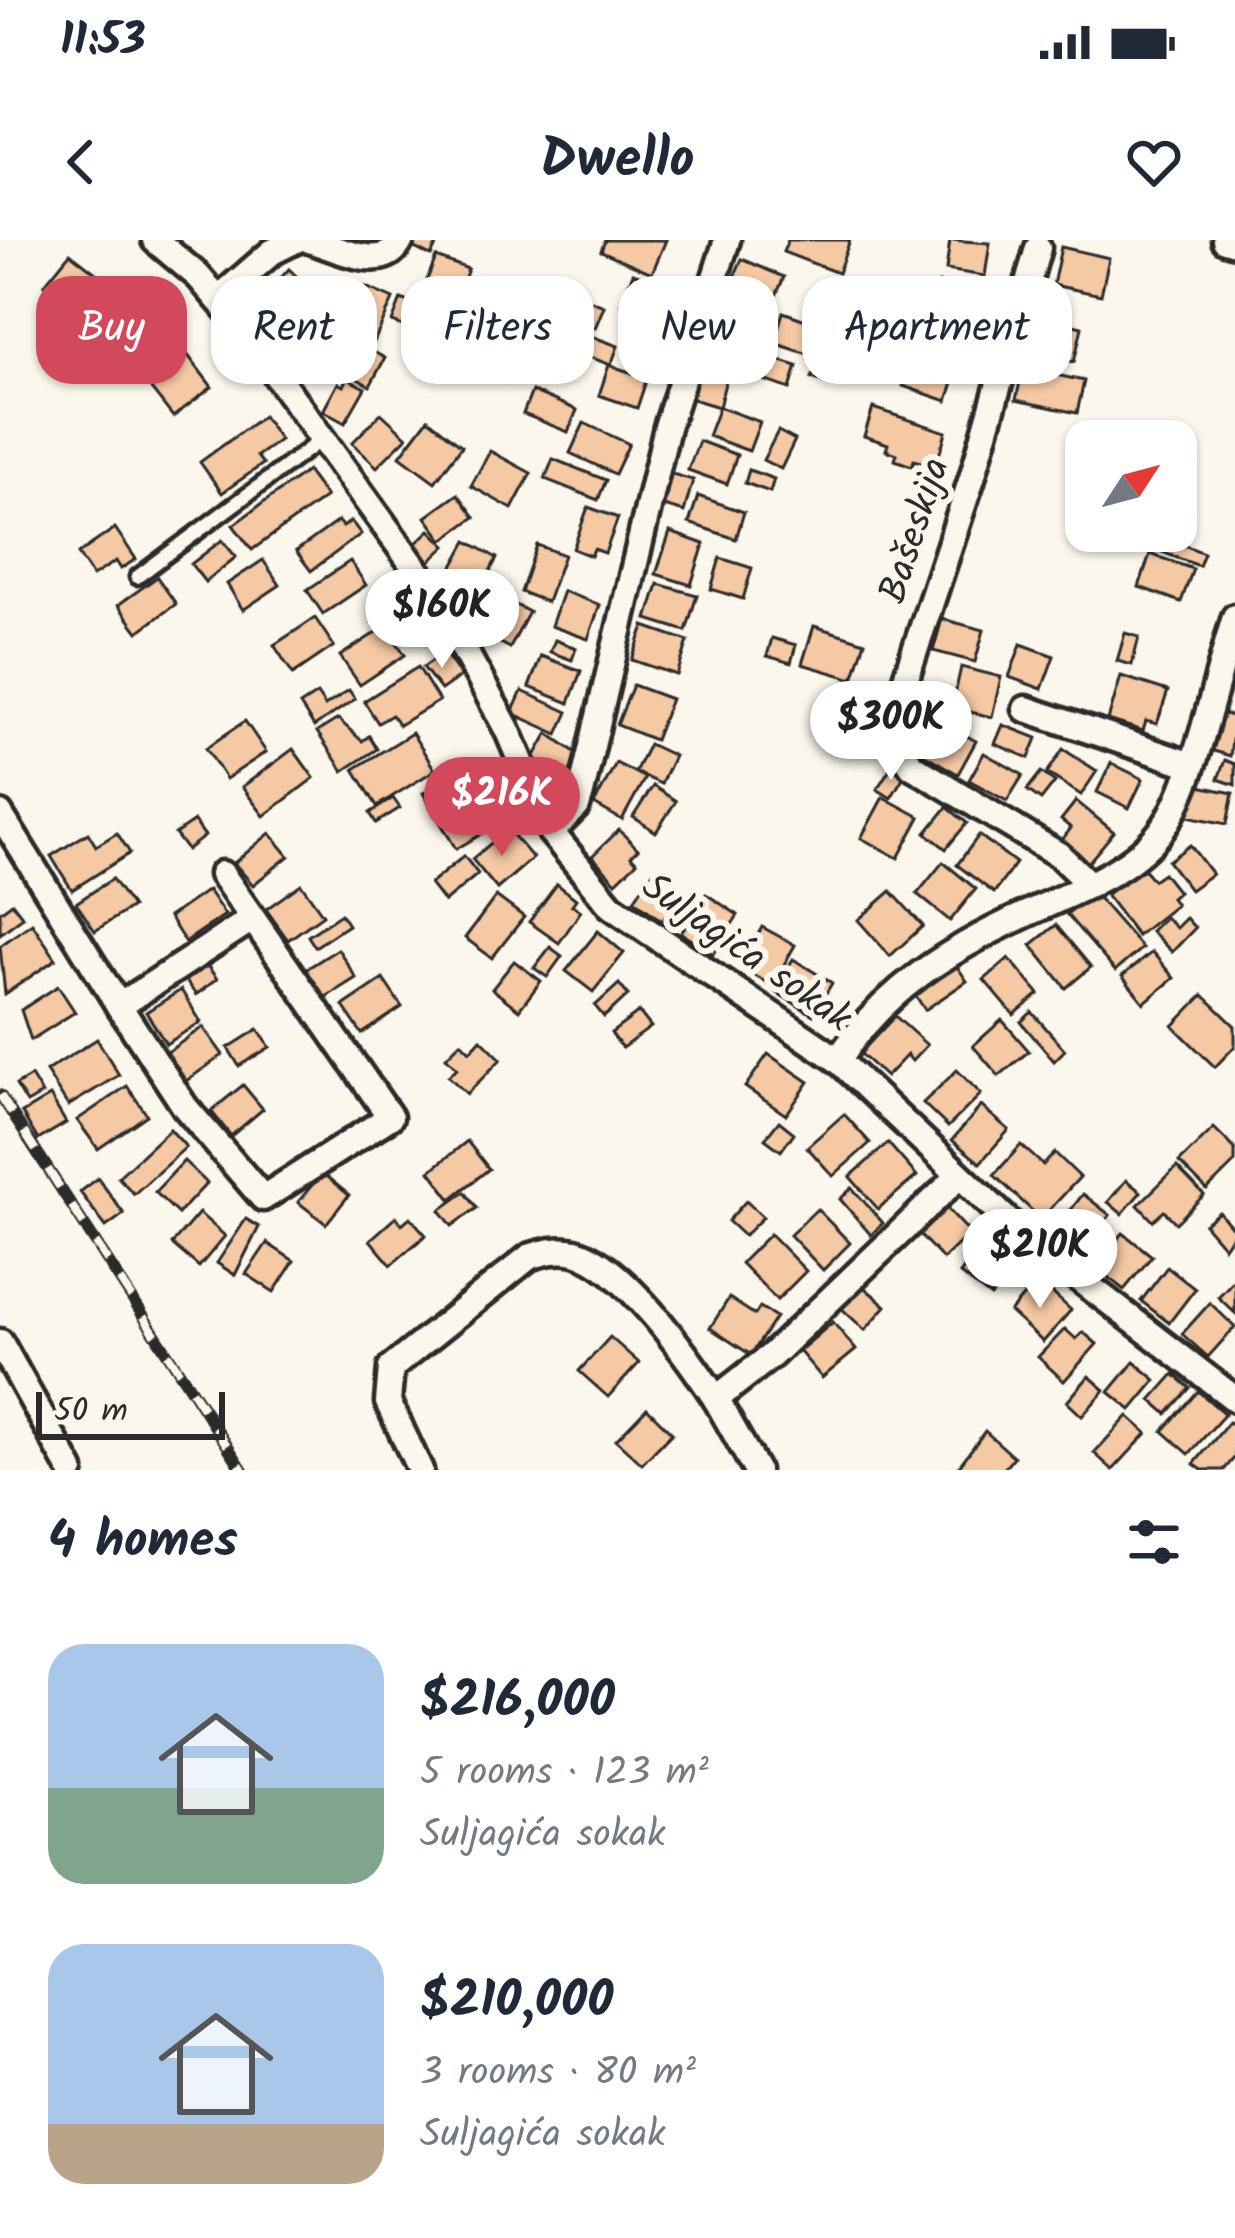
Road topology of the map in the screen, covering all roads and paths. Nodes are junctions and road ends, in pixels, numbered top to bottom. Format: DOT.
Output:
graph roads {
  1 [pos="155,240"];
  2 [pos="296,240"];
  3 [pos="309,240"];
  4 [pos="401,240"];
  5 [pos="728,240"];
  6 [pos="1225,240"];
  7 [pos="1235,243"];
  8 [pos="1038,248"];
  9 [pos="244,276"];
  10 [pos="211,292"];
  11 [pos="281,384"];
  12 [pos="322,439"];
  13 [pos="137,577"];
  14 [pos="1235,617"];
  15 [pos="1026,709"];
  16 [pos="1189,764"];
  17 [pos="0,814"];
  18 [pos="551,832"];
  19 [pos="221,874"];
  20 [pos="1090,885"];
  21 [pos="252,919"];
  22 [pos="119,1006"];
  23 [pos="838,1060"];
  24 [pos="957,1178"];
  25 [pos="0,1342"];
  26 [pos="716,1399"];
  27 [pos="1235,1399"];
  28 [pos="71,1470"];
  29 [pos="420,1470"];
  30 [pos="756,1470"];
  1 -- 10 [label="street, Suljagića sokak"];
  2 -- 9 [label="street"];
  3 -- 4 [label="street"];
  5 -- 18 [label="street"];
  6 -- 7 [label="street"];
  8 -- 20 [label="street, Bašeskija"];
  11 -- 12 [label="street, Suljagića sokak"];
  12 -- 13 [label="lane"];
  12 -- 18 [label="street, Suljagića sokak"];
  14 -- 16 [label="street"];
  15 -- 16 [label="street"];
  16 -- 20 [label="street"];
  17 -- 22 [label="street"];
  18 -- 23 [label="street, Suljagića sokak"];
  19 -- 21 [label="street"];
  20 -- 23 [label="street"];
  21 -- 22 [label="street"];
  21 -- 22 [label="street"];
  23 -- 24 [label="street, Suljagića sokak"];
  24 -- 26 [label="street"];
  24 -- 27 [label="street, Suljagića sokak"];
  25 -- 28 [label="street"];
  26 -- 29 [label="street"];
  26 -- 30 [label="street"];
}
